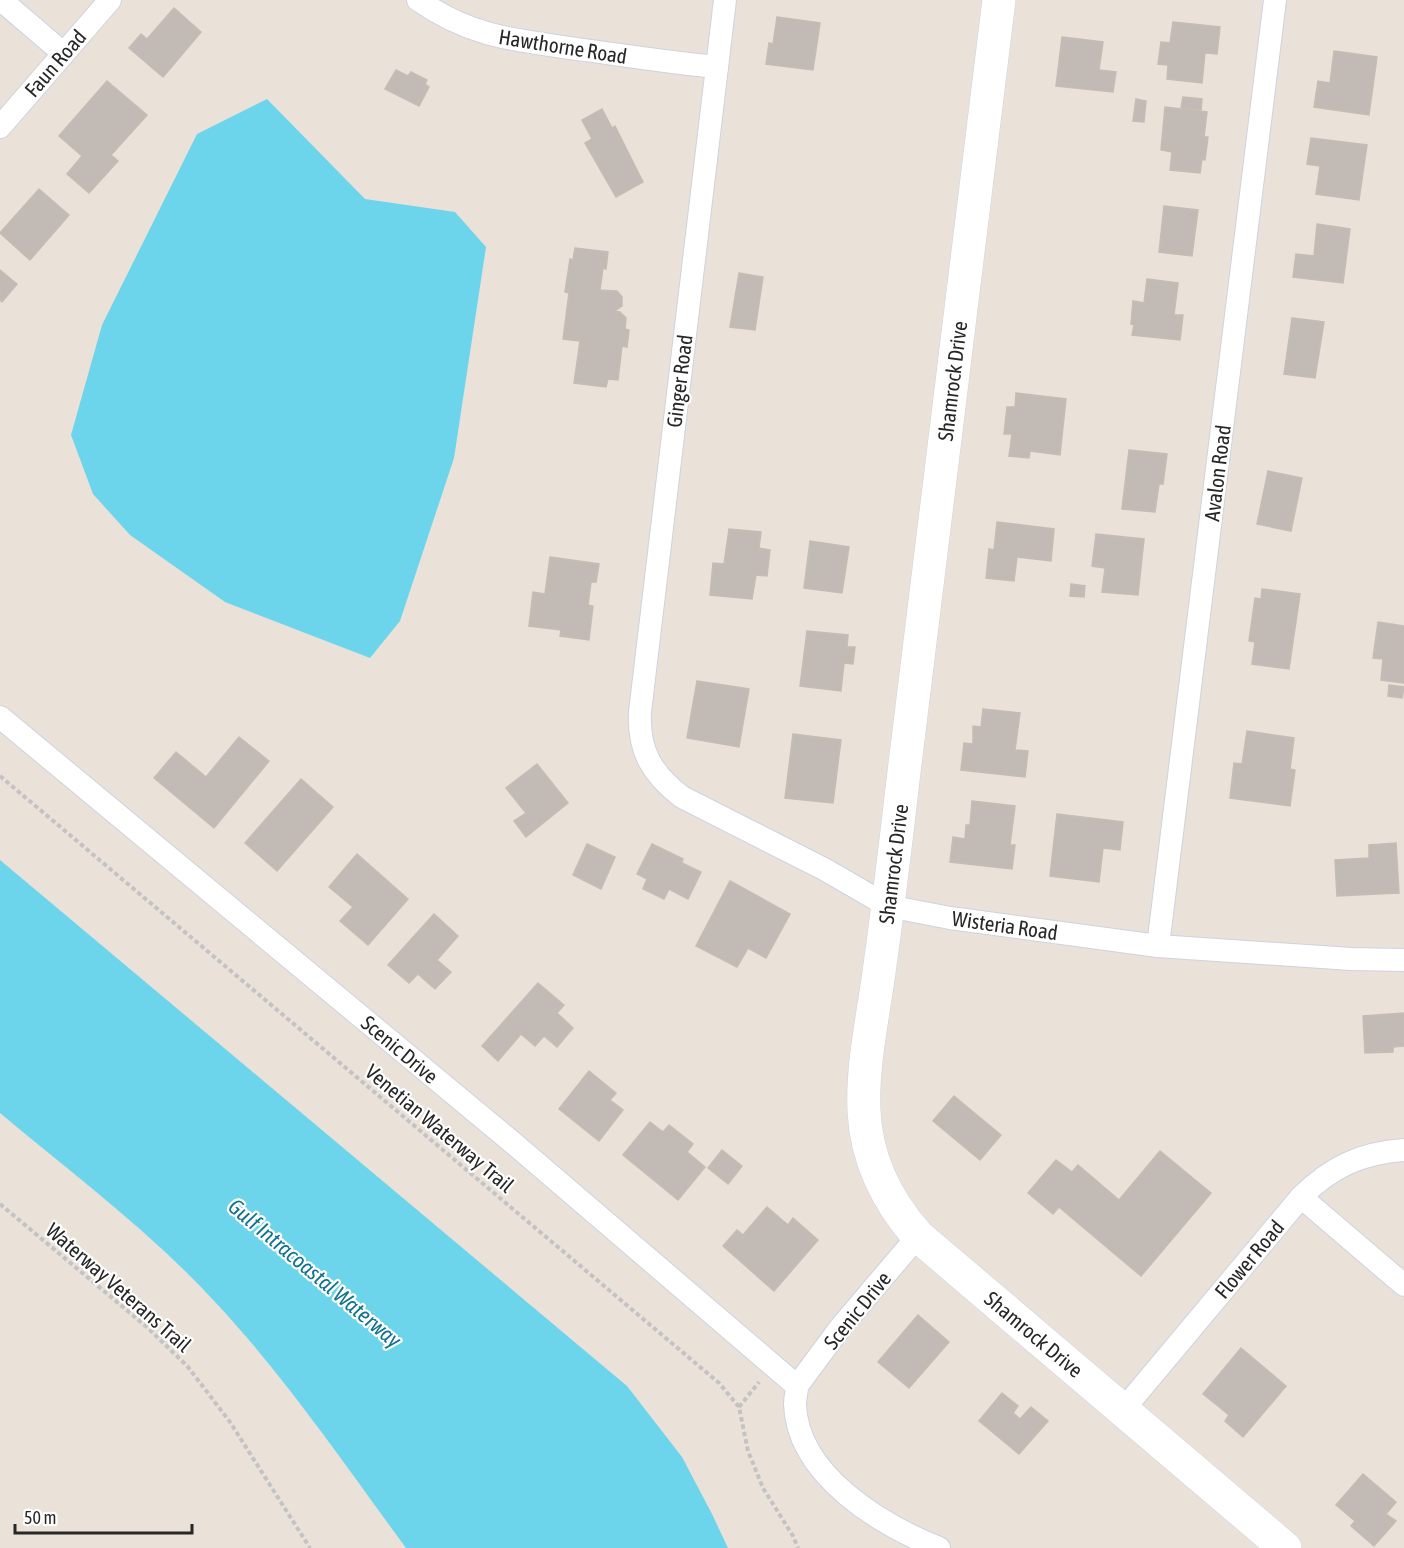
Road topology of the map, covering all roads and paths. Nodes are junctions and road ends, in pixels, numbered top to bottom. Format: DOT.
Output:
graph roads {
  1 [pos="2,0"];
  2 [pos="110,0"];
  3 [pos="418,0"];
  4 [pos="725,0"];
  5 [pos="999,0"];
  6 [pos="1275,0"];
  7 [pos="63,53"];
  8 [pos="717,67"];
  9 [pos="0,127"];
  10 [pos="0,717"];
  11 [pos="649,762"];
  12 [pos="0,776"];
  13 [pos="888,906"];
  14 [pos="1158,946"];
  15 [pos="1404,960"];
  16 [pos="1404,1150"];
  17 [pos="1301,1197"];
  18 [pos="0,1204"];
  19 [pos="918,1236"];
  20 [pos="1404,1285"];
  21 [pos="773,1367"];
  22 [pos="797,1386"];
  23 [pos="739,1407"];
  24 [pos="1123,1410"];
  25 [pos="309,1548"];
  26 [pos="798,1548"];
  27 [pos="939,1548"];
  28 [pos="1285,1548"];
  1 -- 7 [label="street"];
  2 -- 7 [label="street, Faun Road"];
  3 -- 8 [label="street, Hawthorne Road"];
  4 -- 8 [label="street, Ginger Road"];
  5 -- 13 [label="street, Shamrock Drive"];
  6 -- 14 [label="street, Avalon Road"];
  7 -- 9 [label="street, Faun Road"];
  8 -- 11 [label="street, Ginger Road"];
  10 -- 21 [label="street, Scenic Drive"];
  11 -- 13 [label="street, Wisteria Road"];
  12 -- 23 [label="path, Venetian Waterway Trail"];
  13 -- 14 [label="street, Wisteria Road"];
  13 -- 19 [label="street, Shamrock Drive"];
  14 -- 15 [label="street, Wisteria Road"];
  16 -- 17 [label="street, Flower Road"];
  17 -- 20 [label="street"];
  17 -- 24 [label="street, Flower Road"];
  18 -- 25 [label="path, Waterway Veterans Trail"];
  19 -- 22 [label="street, Scenic Drive"];
  19 -- 24 [label="street, Shamrock Drive"];
  21 -- 22 [label="street, Scenic Drive"];
  21 -- 23 [label="path"];
  22 -- 27 [label="street"];
  23 -- 26 [label="path, Venetian Waterway Trail"];
  24 -- 28 [label="street, Shamrock Drive"];
}
